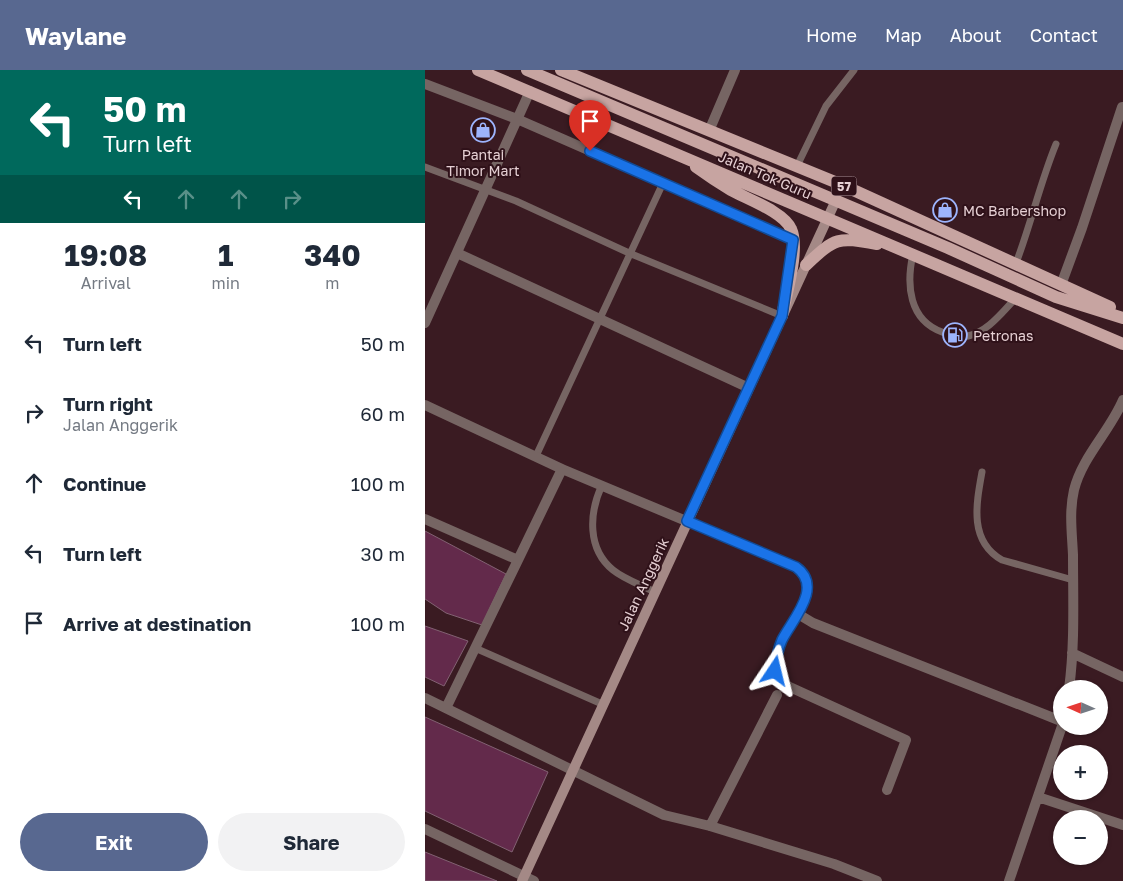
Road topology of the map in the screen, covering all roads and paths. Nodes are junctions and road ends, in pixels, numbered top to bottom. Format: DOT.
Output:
graph roads {
  1 [pos="478,70"];
  2 [pos="527,70"];
  3 [pos="561,70"];
  4 [pos="735,70"];
  5 [pos="854,70"];
  6 [pos="425,84"];
  7 [pos="530,91"];
  8 [pos="1122,106"];
  9 [pos="517,119"];
  10 [pos="709,131"];
  11 [pos="1056,144"];
  12 [pos="666,148"];
  13 [pos="797,166"];
  14 [pos="425,167"];
  15 [pos="663,183"];
  16 [pos="486,189"];
  17 [pos="836,200"];
  18 [pos="827,218"];
  19 [pos="793,240"];
  20 [pos="899,248"];
  21 [pos="457,253"];
  22 [pos="629,253"];
  23 [pos="913,254"];
  24 [pos="1016,263"];
  25 [pos="806,265"];
  26 [pos="1061,285"];
  27 [pos="1016,298"];
  28 [pos="1123,313"];
  29 [pos="782,316"];
  30 [pos="1123,318"];
  31 [pos="600,319"];
  32 [pos="425,323"];
  33 [pos="1123,344"];
  34 [pos="749,388"];
  35 [pos="1123,400"];
  36 [pos="425,405"];
  37 [pos="535,456"];
  38 [pos="562,468"];
  39 [pos="982,472"];
  40 [pos="602,485"];
  41 [pos="425,519"];
  42 [pos="687,521"];
  43 [pos="518,560"];
  44 [pos="1073,580"];
  45 [pos="655,592"];
  46 [pos="798,614"];
  47 [pos="475,648"];
  48 [pos="1072,653"];
  49 [pos="1123,677"];
  50 [pos="1070,680"];
  51 [pos="777,695"];
  52 [pos="425,698"];
  53 [pos="602,704"];
  54 [pos="446,708"];
  55 [pos="1053,718"];
  56 [pos="1059,735"];
  57 [pos="572,771"];
  58 [pos="887,790"];
  59 [pos="1038,797"];
  60 [pos="1123,825"];
  61 [pos="710,826"];
  62 [pos="425,829"];
  63 [pos="527,880"];
  64 [pos="877,881"];
  65 [pos="1009,881"];
  1 -- 7 [label="main road, Jalan Tok Guru"];
  2 -- 17 [label="main road"];
  3 -- 10 [label="main road, Jalan Tok Guru / 57"];
  4 -- 10 [label="street"];
  5 -- 13 [label="lane"];
  6 -- 9 [label="street"];
  7 -- 9 [label="street"];
  7 -- 12 [label="main road, Jalan Tok Guru"];
  8 -- 26 [label="street"];
  9 -- 15 [label="street"];
  9 -- 16 [label="street"];
  10 -- 13 [label="main road, Jalan Tok Guru / 57"];
  11 -- 24 [label="lane"];
  12 -- 18 [label="main road, Jalan Tok Guru"];
  12 -- 19 [label="main road"];
  13 -- 24 [label="main road, Jalan Tok Guru / 57"];
  14 -- 16 [label="lane"];
  15 -- 19 [label="street"];
  15 -- 22 [label="lane"];
  16 -- 21 [label="street"];
  16 -- 22 [label="lane"];
  17 -- 18 [label="main road, Jalan Anggerik"];
  17 -- 30 [label="main road"];
  18 -- 20 [label="main road, Jalan Tok Guru"];
  18 -- 25 [label="main road, Jalan Anggerik"];
  19 -- 29 [label="main road"];
  20 -- 23 [label="main road, Jalan Tok Guru"];
  20 -- 25 [label="main road"];
  21 -- 31 [label="street"];
  21 -- 32 [label="street"];
  22 -- 29 [label="lane"];
  22 -- 31 [label="lane"];
  23 -- 27 [label="main road, Jalan Tok Guru"];
  23 -- 27 [label="lane"];
  24 -- 26 [label="main road, Jalan Tok Guru / 57"];
  25 -- 29 [label="main road, Jalan Anggerik"];
  26 -- 28 [label="main road, Jalan Tok Guru / 57"];
  27 -- 33 [label="main road, Jalan Tok Guru"];
  29 -- 34 [label="main road, Jalan Anggerik"];
  31 -- 34 [label="street"];
  31 -- 37 [label="lane"];
  34 -- 42 [label="main road, Jalan Anggerik"];
  35 -- 44 [label="street"];
  36 -- 37 [label="street"];
  37 -- 38 [label="street"];
  38 -- 40 [label="street"];
  38 -- 43 [label="street"];
  39 -- 44 [label="lane"];
  40 -- 42 [label="street"];
  40 -- 45 [label="lane"];
  41 -- 43 [label="street"];
  42 -- 45 [label="main road, Jalan Anggerik"];
  42 -- 46 [label="street"];
  43 -- 47 [label="street"];
  44 -- 48 [label="street"];
  45 -- 53 [label="main road, Jalan Anggerik"];
  46 -- 55 [label="street"];
  46 -- 58 [label="street"];
  47 -- 53 [label="lane"];
  47 -- 54 [label="street"];
  48 -- 49 [label="street"];
  48 -- 50 [label="street"];
  51 -- 61 [label="street"];
  52 -- 54 [label="street"];
  53 -- 57 [label="main road, Jalan Anggerik"];
  54 -- 57 [label="street"];
  56 -- 59 [label="street"];
  57 -- 61 [label="street"];
  57 -- 63 [label="main road, Jalan Anggerik"];
  59 -- 60 [label="street"];
  59 -- 65 [label="street"];
  61 -- 64 [label="street"];
  62 -- 63 [label="street"];
}
